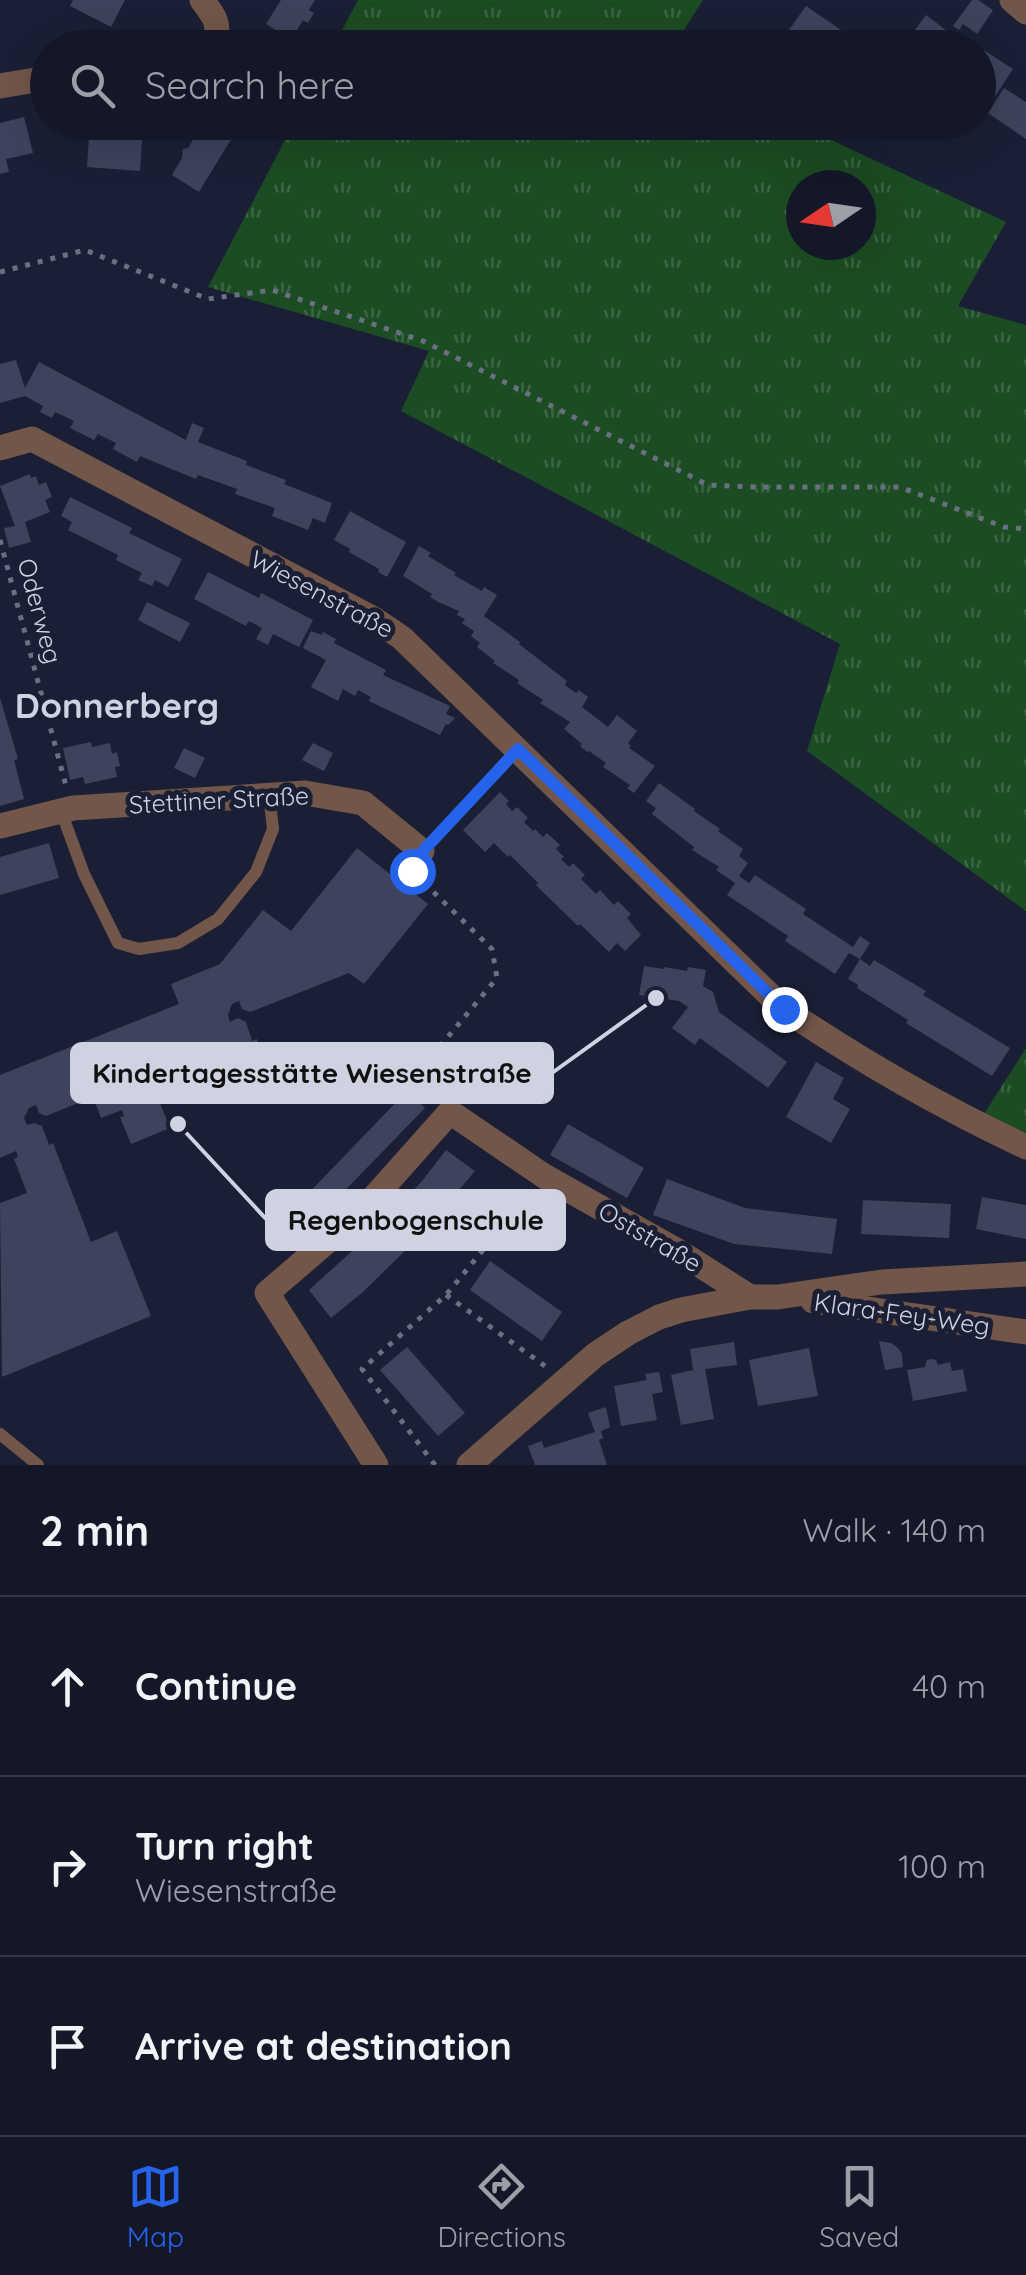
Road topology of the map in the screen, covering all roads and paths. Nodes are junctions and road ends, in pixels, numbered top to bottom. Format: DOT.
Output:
graph roads {
  1 [pos="202,0"];
  2 [pos="1012,0"];
  3 [pos="1026,12"];
  4 [pos="218,30"];
  5 [pos="30,81"];
  6 [pos="0,86"];
  7 [pos="0,272"];
  8 [pos="0,448"];
  9 [pos="1026,529"];
  10 [pos="0,540"];
  11 [pos="518,749"];
  12 [pos="270,795"];
  13 [pos="67,810"];
  14 [pos="0,826"];
  15 [pos="422,852"];
  16 [pos="450,1112"];
  17 [pos="1026,1147"];
  18 [pos="544,1176"];
  19 [pos="1026,1274"];
  20 [pos="446,1295"];
  21 [pos="750,1297"];
  22 [pos="778,1297"];
  23 [pos="1026,1332"];
  24 [pos="565,1380"];
  25 [pos="0,1434"];
  26 [pos="38,1465"];
  27 [pos="376,1465"];
  28 [pos="435,1465"];
  29 [pos="469,1465"];
  1 -- 4 [label="street"];
  2 -- 3 [label="street"];
  5 -- 6 [label="street"];
  7 -- 9 [label="path"];
  8 -- 11 [label="street, Wiesenstraße"];
  10 -- 13 [label="path, Oderweg"];
  11 -- 15 [label="path"];
  11 -- 17 [label="street, Wiesenstraße"];
  12 -- 13 [label="street, Stettiner Straße"];
  12 -- 13 [label="lane"];
  12 -- 15 [label="street, Stettiner Straße"];
  13 -- 14 [label="street, Stettiner Straße"];
  15 -- 16 [label="path"];
  16 -- 18 [label="street, Oststraße"];
  16 -- 27 [label="street"];
  18 -- 20 [label="path"];
  18 -- 21 [label="street, Oststraße"];
  19 -- 22 [label="street, Oststraße"];
  20 -- 24 [label="path"];
  20 -- 28 [label="path"];
  21 -- 22 [label="street, Oststraße"];
  21 -- 24 [label="street, Oststraße"];
  22 -- 23 [label="street, Klara-Fey-Weg"];
  24 -- 29 [label="street, Oststraße"];
  25 -- 26 [label="lane"];
}
